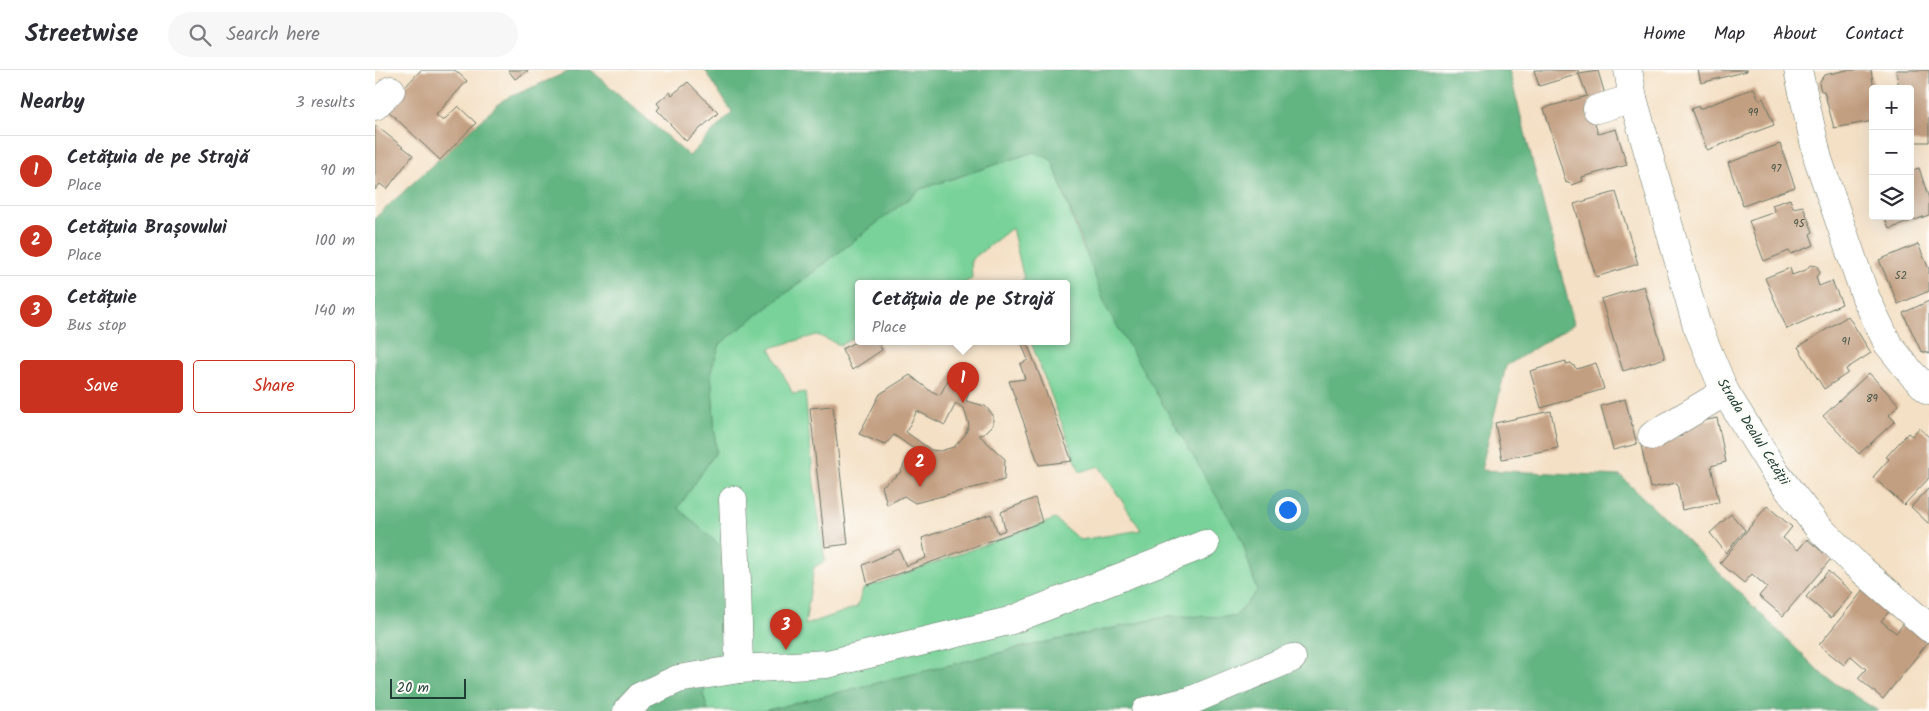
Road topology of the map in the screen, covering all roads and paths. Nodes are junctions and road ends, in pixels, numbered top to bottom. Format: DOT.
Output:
graph roads {
  1 [pos="1628,70"];
  2 [pos="1798,70"];
  3 [pos="1633,98"];
  4 [pos="1597,109"];
  5 [pos="1725,392"];
  6 [pos="1929,392"];
  7 [pos="1652,436"];
  8 [pos="733,500"];
  9 [pos="1205,544"];
  10 [pos="1929,628"];
  11 [pos="1292,658"];
  12 [pos="739,669"];
  13 [pos="627,711"];
  14 [pos="1146,711"];
  1 -- 3 [label="street, Strada Dealul Cetății"];
  2 -- 6 [label="street"];
  3 -- 4 [label="street"];
  3 -- 5 [label="street, Strada Dealul Cetății"];
  5 -- 7 [label="street"];
  5 -- 10 [label="street, Strada Dealul Cetății"];
  8 -- 12 [label="street"];
  9 -- 12 [label="street"];
  11 -- 14 [label="street"];
  12 -- 13 [label="street"];
}
